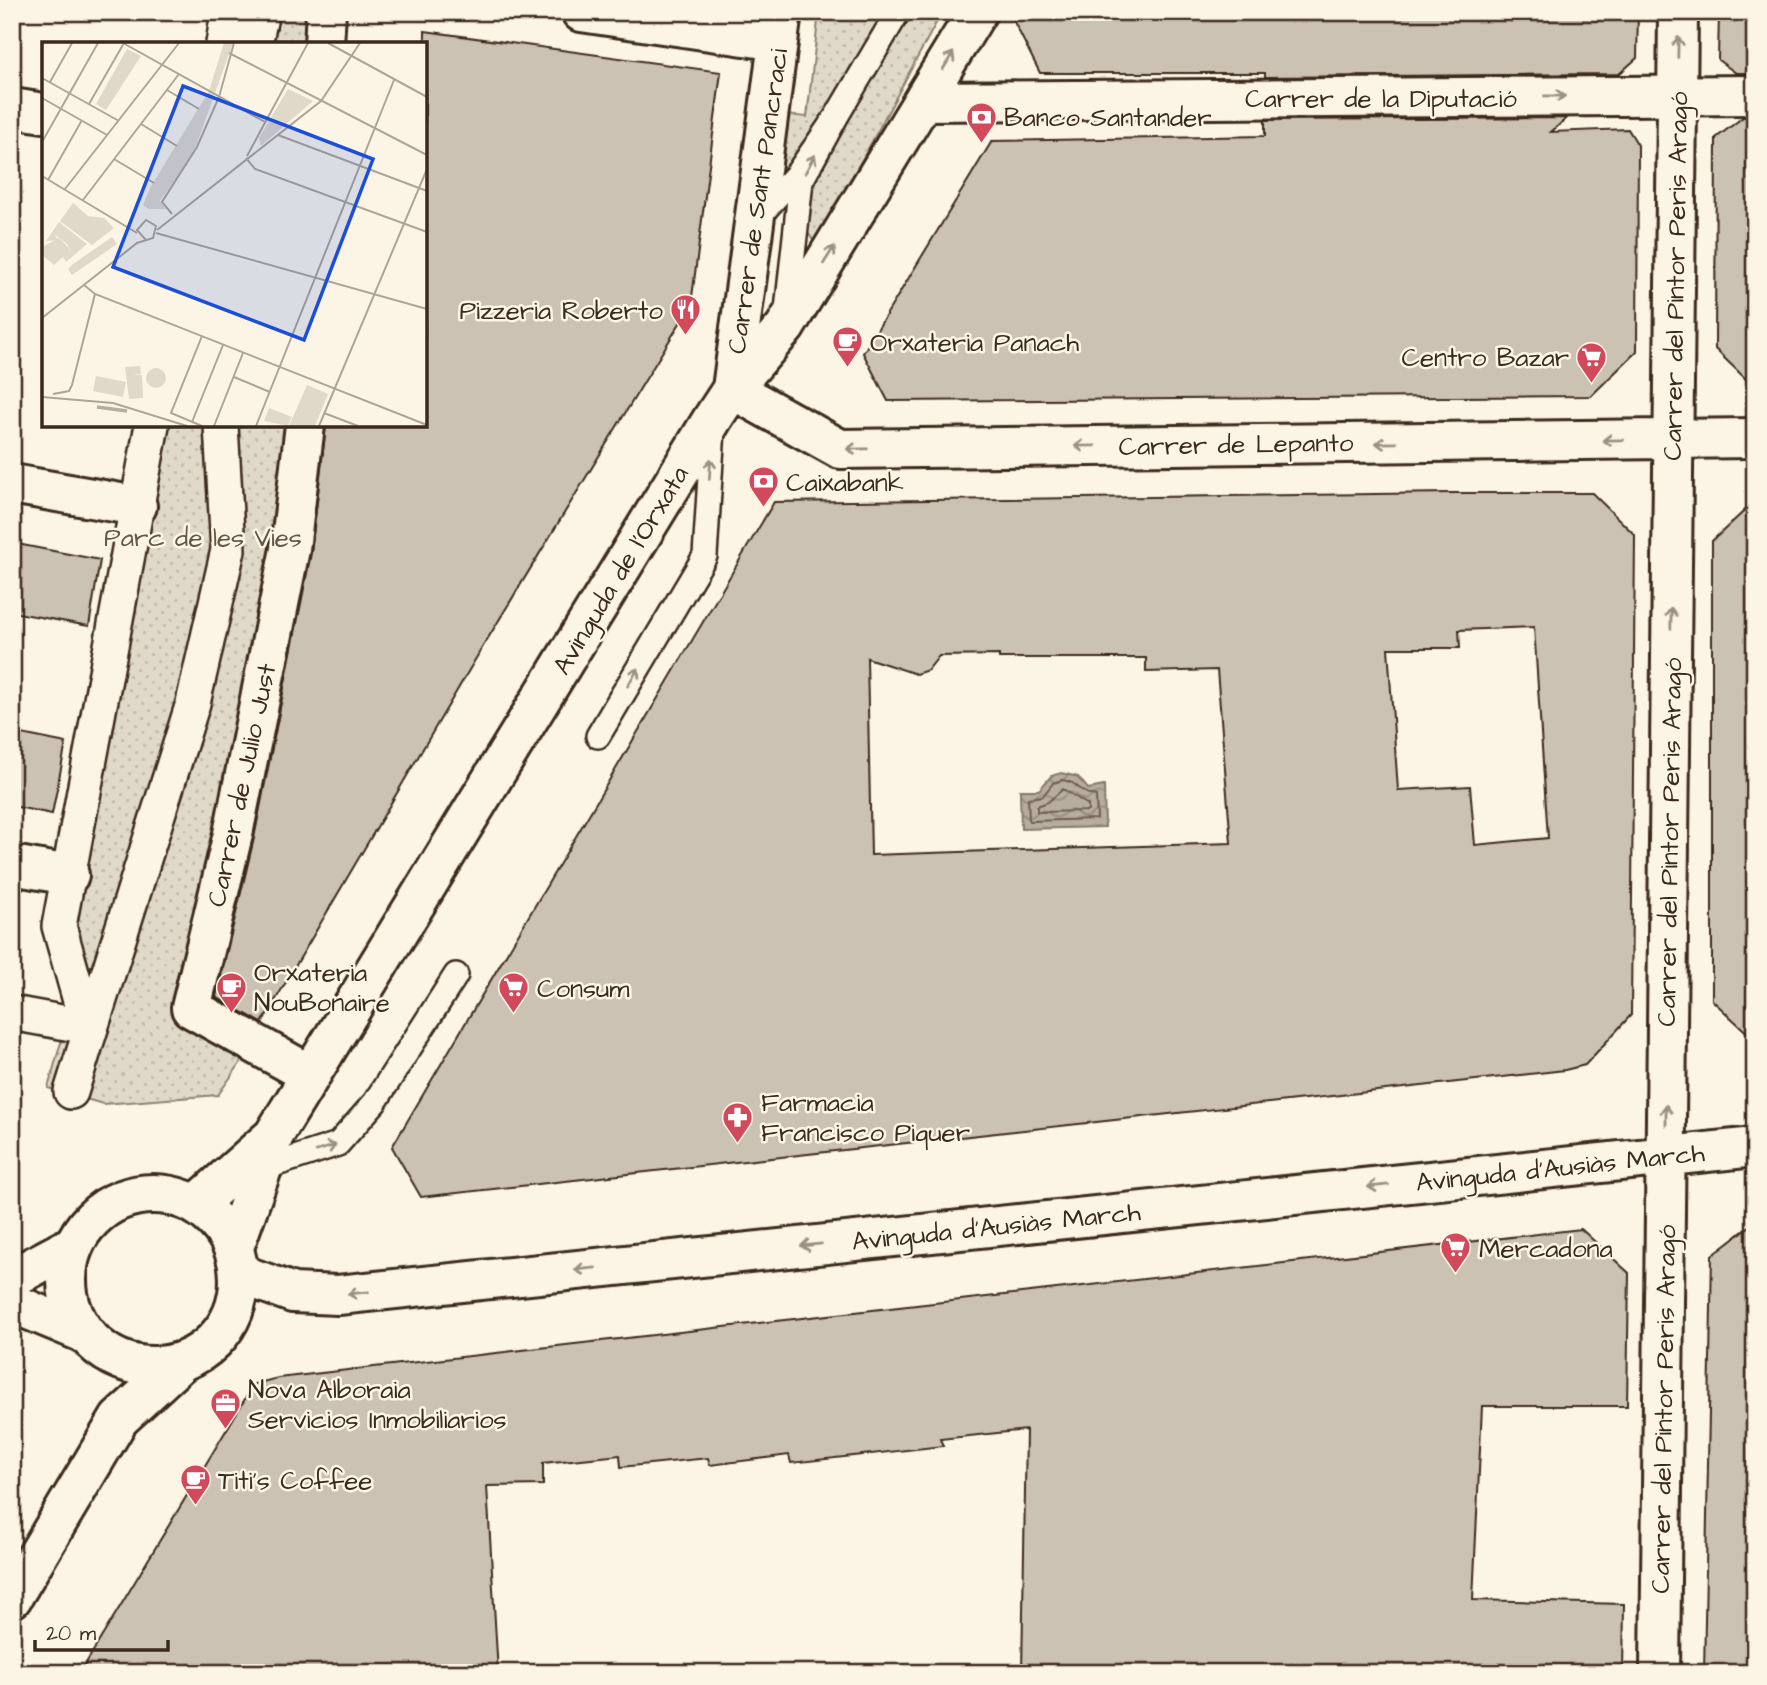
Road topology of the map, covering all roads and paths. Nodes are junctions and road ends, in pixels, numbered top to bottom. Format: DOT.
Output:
graph roads {
  1 [pos="228,12"];
  2 [pos="262,12"];
  3 [pos="326,12"];
  4 [pos="581,12"];
  5 [pos="898,12"];
  6 [pos="977,12"];
  7 [pos="1678,12"];
  8 [pos="780,27"];
  9 [pos="222,42"];
  10 [pos="255,42"];
  11 [pos="324,42"];
  12 [pos="1677,95"];
  13 [pos="1755,95"];
  14 [pos="924,101"];
  15 [pos="12,108"];
  16 [pos="42,113"];
  17 [pos="836,117"];
  18 [pos="754,222"];
  19 [pos="785,327"];
  20 [pos="723,404"];
  21 [pos="152,427"];
  22 [pos="221,427"];
  23 [pos="305,427"];
  24 [pos="1755,438"];
  25 [pos="1673,439"];
  26 [pos="12,484"];
  27 [pos="137,506"];
  28 [pos="598,736"];
  29 [pos="12,865"];
  30 [pos="69,876"];
  31 [pos="456,975"];
  32 [pos="12,1013"];
  33 [pos="89,1030"];
  34 [pos="310,1075"];
  35 [pos="71,1092"];
  36 [pos="1755,1147"];
  37 [pos="268,1152"];
  38 [pos="1665,1156"];
  39 [pos="197,1204"];
  40 [pos="74,1245"];
  41 [pos="237,1260"];
  42 [pos="12,1278"];
  43 [pos="12,1303"];
  44 [pos="96,1343"];
  45 [pos="181,1362"];
  46 [pos="119,1419"];
  47 [pos="12,1598"];
  48 [pos="1660,1673"];
  1 -- 9 [label="street"];
  2 -- 10 [label="street"];
  3 -- 11 [label="street"];
  4 -- 8 [label="street"];
  5 -- 17 [label="lane"];
  14 -- 6 [label="street, Avinguda de l'Orxata, one-way"];
  12 -- 7 [label="street, Carrer del Pintor Peris Aragó, one-way"];
  8 -- 18 [label="street, Carrer de Sant Pancraci"];
  12 -- 13 [label="street, Carrer de la Diputació"];
  14 -- 12 [label="street, Carrer de la Diputació, one-way"];
  12 -- 25 [label="street, Carrer del Pintor Peris Aragó"];
  19 -- 14 [label="street, Avinguda de l'Orxata, one-way"];
  15 -- 16 [label="street"];
  17 -- 18 [label="lane"];
  19 -- 17 [label="lane, one-way"];
  18 -- 20 [label="street, Carrer de Sant Pancraci"];
  19 -- 20 [label="street, Avinguda de l'Orxata"];
  25 -- 20 [label="street, Carrer de Lepanto, one-way"];
  28 -- 20 [label="lane, one-way"];
  20 -- 34 [label="street, Avinguda de l'Orxata"];
  21 -- 27 [label="street"];
  22 -- 33 [label="street"];
  23 -- 34 [label="street, Carrer de Julio Just"];
  24 -- 25 [label="street, Carrer de Lepanto"];
  38 -- 25 [label="street, Carrer del Pintor Peris Aragó, one-way"];
  26 -- 27 [label="street"];
  27 -- 30 [label="street"];
  29 -- 30 [label="street"];
  30 -- 33 [label="street"];
  37 -- 31 [label="lane, one-way"];
  32 -- 33 [label="street"];
  33 -- 35 [label="street"];
  34 -- 37 [label="street, Avinguda de l'Orxata"];
  36 -- 38 [label="street, Avinguda d'Ausiàs March"];
  37 -- 39 [label="street, Avinguda de l'Orxata"];
  37 -- 41 [label="street, Avinguda de l'Orxata"];
  38 -- 41 [label="street, Avinguda d'Ausiàs March, one-way"];
  38 -- 48 [label="street, Carrer del Pintor Peris Aragó"];
  39 -- 40 [label="street"];
  39 -- 41 [label="street"];
  40 -- 42 [label="street"];
  40 -- 44 [label="street"];
  41 -- 45 [label="street"];
  43 -- 44 [label="street"];
  44 -- 45 [label="street"];
  44 -- 46 [label="street"];
  45 -- 46 [label="street"];
  46 -- 47 [label="street"];
}
